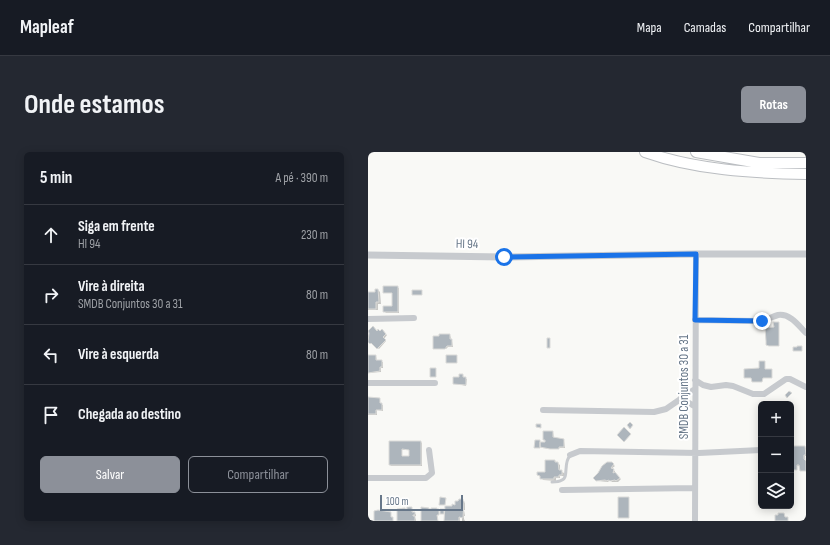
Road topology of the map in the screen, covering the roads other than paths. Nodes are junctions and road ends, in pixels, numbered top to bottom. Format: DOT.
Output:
graph roads {
  1 [pos="645,152"];
  2 [pos="696,152"];
  3 [pos="806,163"];
  4 [pos="806,174"];
  5 [pos="696,254"];
  6 [pos="806,254"];
  7 [pos="368,255"];
  8 [pos="414,318"];
  9 [pos="368,319"];
  10 [pos="695,320"];
  11 [pos="806,333"];
  12 [pos="695,380"];
  13 [pos="368,383"];
  14 [pos="435,383"];
  15 [pos="806,387"];
  16 [pos="695,389"];
  17 [pos="681,398"];
  18 [pos="694,406"];
  19 [pos="543,410"];
  20 [pos="429,450"];
  21 [pos="758,450"];
  22 [pos="694,453"];
  23 [pos="570,455"];
  24 [pos="368,478"];
  25 [pos="552,482"];
  26 [pos="694,488"];
  27 [pos="562,490"];
  28 [pos="695,521"];
  1 -- 4 [label="highway"];
  2 -- 3 [label="highway"];
  5 -- 6 [label="street, HI 94"];
  5 -- 7 [label="street, HI 94"];
  5 -- 10 [label="street, SMDB Conjuntos 30 a 31"];
  8 -- 9 [label="street"];
  10 -- 11 [label="street"];
  10 -- 12 [label="street, SMDB Conjuntos 30 a 31"];
  12 -- 15 [label="street"];
  12 -- 16 [label="street, SMDB Conjuntos 30 a 31"];
  13 -- 14 [label="street"];
  16 -- 17 [label="street"];
  16 -- 18 [label="street, SMDB Conjuntos 30 a 31"];
  17 -- 18 [label="street"];
  17 -- 19 [label="street"];
  18 -- 22 [label="street, SMDB Conjuntos 30 a 31"];
  20 -- 24 [label="street"];
  21 -- 22 [label="street"];
  22 -- 23 [label="street"];
  22 -- 26 [label="street, SMDB Conjuntos 30 a 31"];
  23 -- 25 [label="lane"];
  26 -- 27 [label="street"];
  26 -- 28 [label="street, SMDB Conjuntos 30 a 31"];
}
